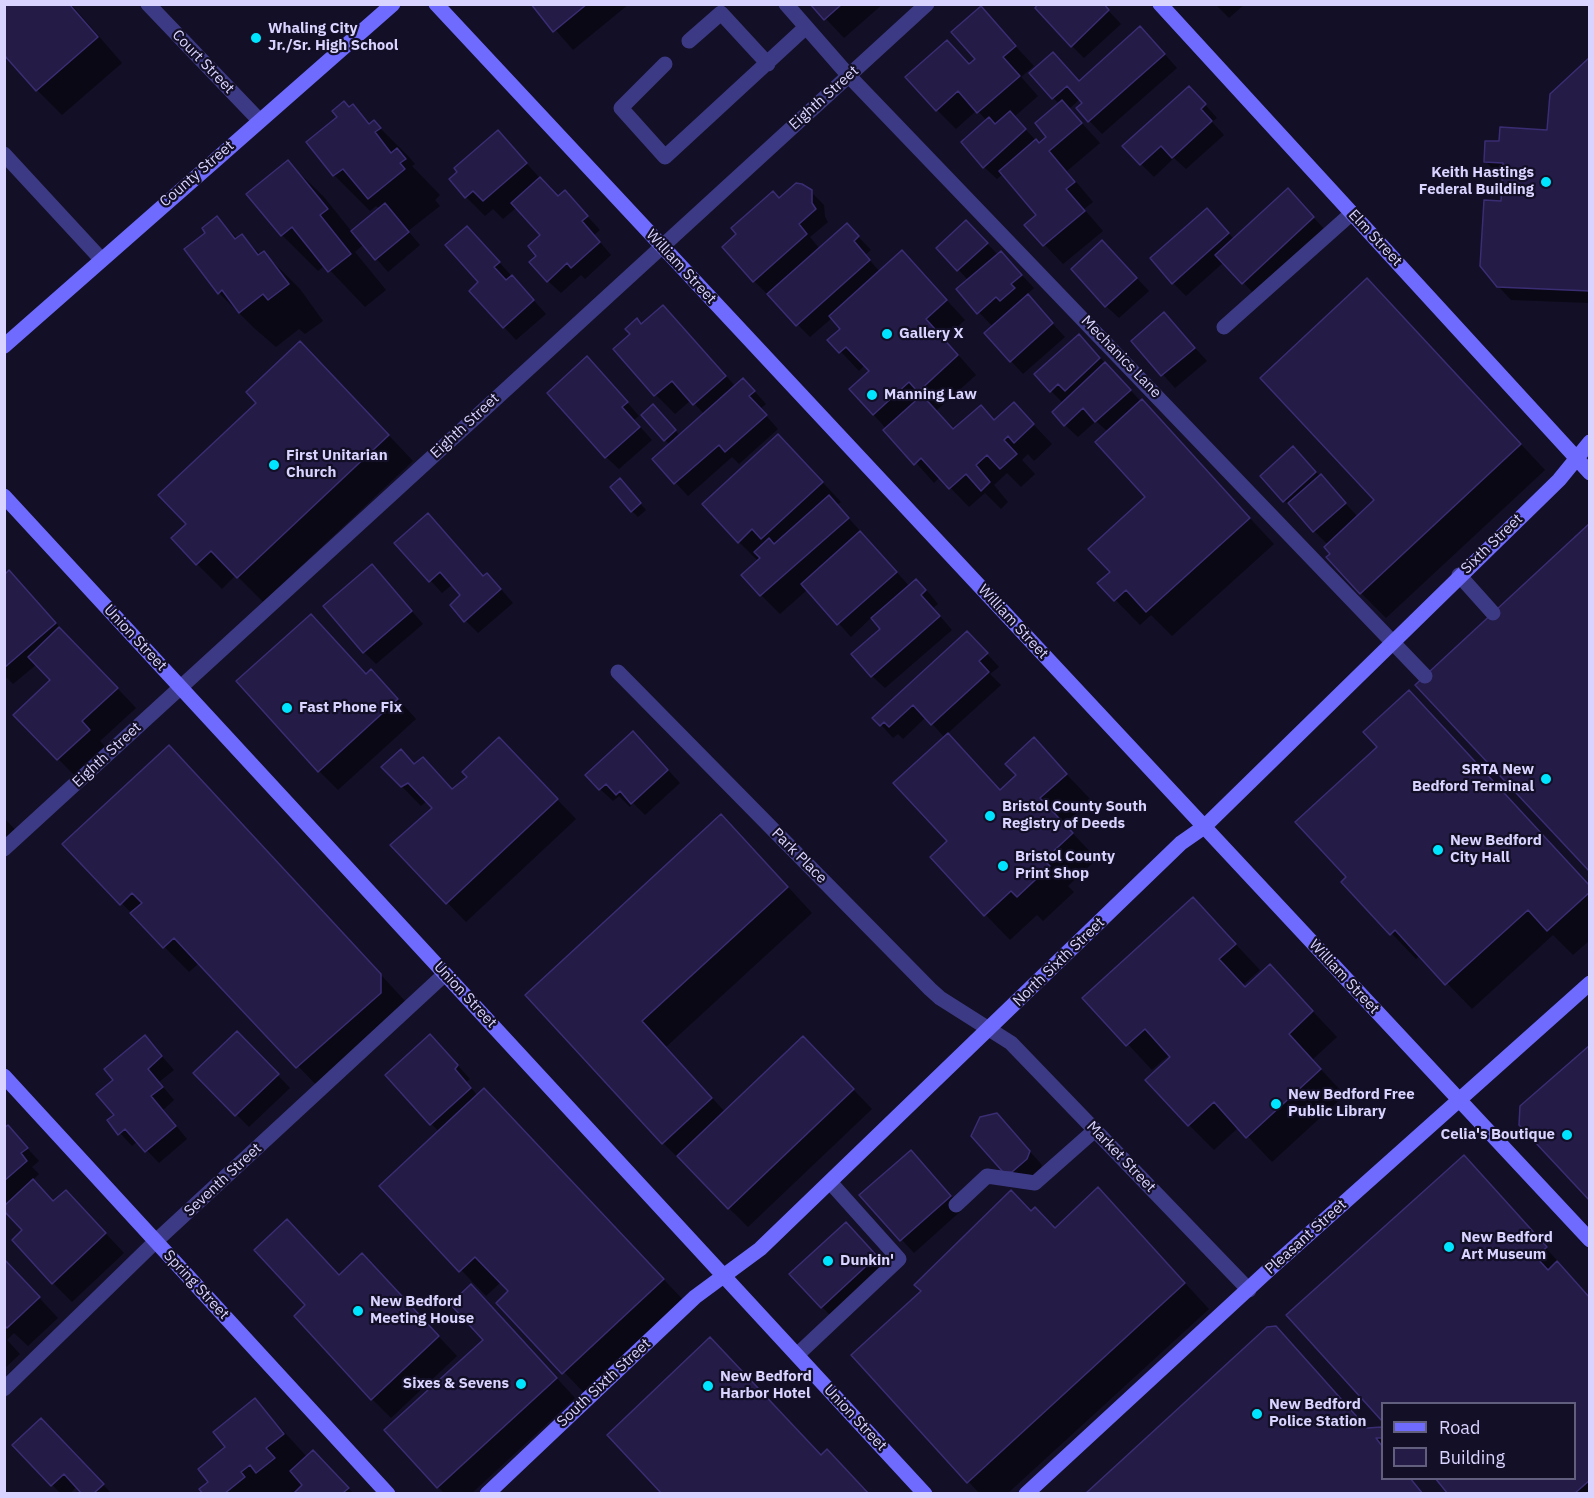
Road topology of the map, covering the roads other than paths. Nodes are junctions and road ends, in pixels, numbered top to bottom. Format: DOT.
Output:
graph roads {
  1 [pos="148,4"];
  2 [pos="393,4"];
  3 [pos="436,4"];
  4 [pos="786,4"];
  5 [pos="927,4"];
  6 [pos="1160,4"];
  7 [pos="806,27"];
  8 [pos="689,41"];
  9 [pos="665,64"];
  10 [pos="768,64"];
  11 [pos="849,76"];
  12 [pos="259,120"];
  13 [pos="4,153"];
  14 [pos="1352,213"];
  15 [pos="661,246"];
  16 [pos="101,259"];
  17 [pos="1224,327"];
  18 [pos="4,346"];
  19 [pos="1590,442"];
  20 [pos="1577,458"];
  21 [pos="1590,473"];
  22 [pos="4,496"];
  23 [pos="1459,575"];
  24 [pos="1492,613"];
  25 [pos="1390,643"];
  26 [pos="618,672"];
  27 [pos="1425,676"];
  28 [pos="181,687"];
  29 [pos="1204,827"];
  30 [pos="4,849"];
  31 [pos="445,974"];
  32 [pos="1590,983"];
  33 [pos="990,1029"];
  34 [pos="4,1076"];
  35 [pos="1458,1099"];
  36 [pos="1095,1130"];
  37 [pos="830,1182"];
  38 [pos="956,1205"];
  39 [pos="1590,1240"];
  40 [pos="156,1241"];
  41 [pos="723,1277"];
  42 [pos="1249,1290"];
  43 [pos="797,1355"];
  44 [pos="4,1389"];
  45 [pos="388,1494"];
  46 [pos="487,1494"];
  47 [pos="925,1494"];
  48 [pos="1026,1494"];
  1 -- 12 [label="street, Court Street"];
  2 -- 12 [label="main road, County Street"];
  3 -- 15 [label="main road, William Street"];
  4 -- 7 [label="street, Mechanics Lane"];
  5 -- 11 [label="street, Eighth Street"];
  6 -- 14 [label="main road, Elm Street"];
  7 -- 10 [label="street"];
  7 -- 11 [label="street, Mechanics Lane"];
  8 -- 10 [label="street"];
  9 -- 10 [label="street"];
  11 -- 15 [label="street, Eighth Street"];
  11 -- 25 [label="street, Mechanics Lane"];
  12 -- 16 [label="main road, County Street"];
  13 -- 16 [label="street"];
  14 -- 17 [label="street"];
  14 -- 20 [label="main road, Elm Street"];
  15 -- 28 [label="street, Eighth Street"];
  15 -- 29 [label="main road, William Street"];
  16 -- 18 [label="main road, County Street"];
  19 -- 20 [label="main road, Sixth Street"];
  20 -- 21 [label="main road, Elm Street"];
  20 -- 23 [label="main road, Sixth Street"];
  22 -- 28 [label="main road, Union Street"];
  23 -- 24 [label="street"];
  23 -- 25 [label="main road, Sixth Street"];
  25 -- 27 [label="street, Mechanics Lane"];
  25 -- 29 [label="main road, North Sixth Street"];
  26 -- 33 [label="street, Park Place"];
  28 -- 30 [label="street, Eighth Street"];
  28 -- 31 [label="main road, Union Street"];
  29 -- 33 [label="main road, North Sixth Street"];
  29 -- 35 [label="main road, William Street"];
  31 -- 40 [label="street, Seventh Street"];
  31 -- 41 [label="main road, Union Street"];
  32 -- 35 [label="main road, Pleasant Street"];
  33 -- 36 [label="street, Market Street"];
  33 -- 37 [label="main road, North Sixth Street"];
  34 -- 40 [label="main road, Spring Street"];
  35 -- 39 [label="main road, William Street"];
  35 -- 42 [label="main road, Pleasant Street"];
  36 -- 38 [label="street"];
  36 -- 42 [label="street, Market Street"];
  37 -- 41 [label="main road, North Sixth Street"];
  37 -- 43 [label="street"];
  40 -- 44 [label="street, Seventh Street"];
  40 -- 45 [label="main road, Spring Street"];
  41 -- 43 [label="main road, Union Street"];
  41 -- 46 [label="main road, South Sixth Street"];
  42 -- 48 [label="main road, Pleasant Street"];
  43 -- 47 [label="main road, Union Street"];
}
